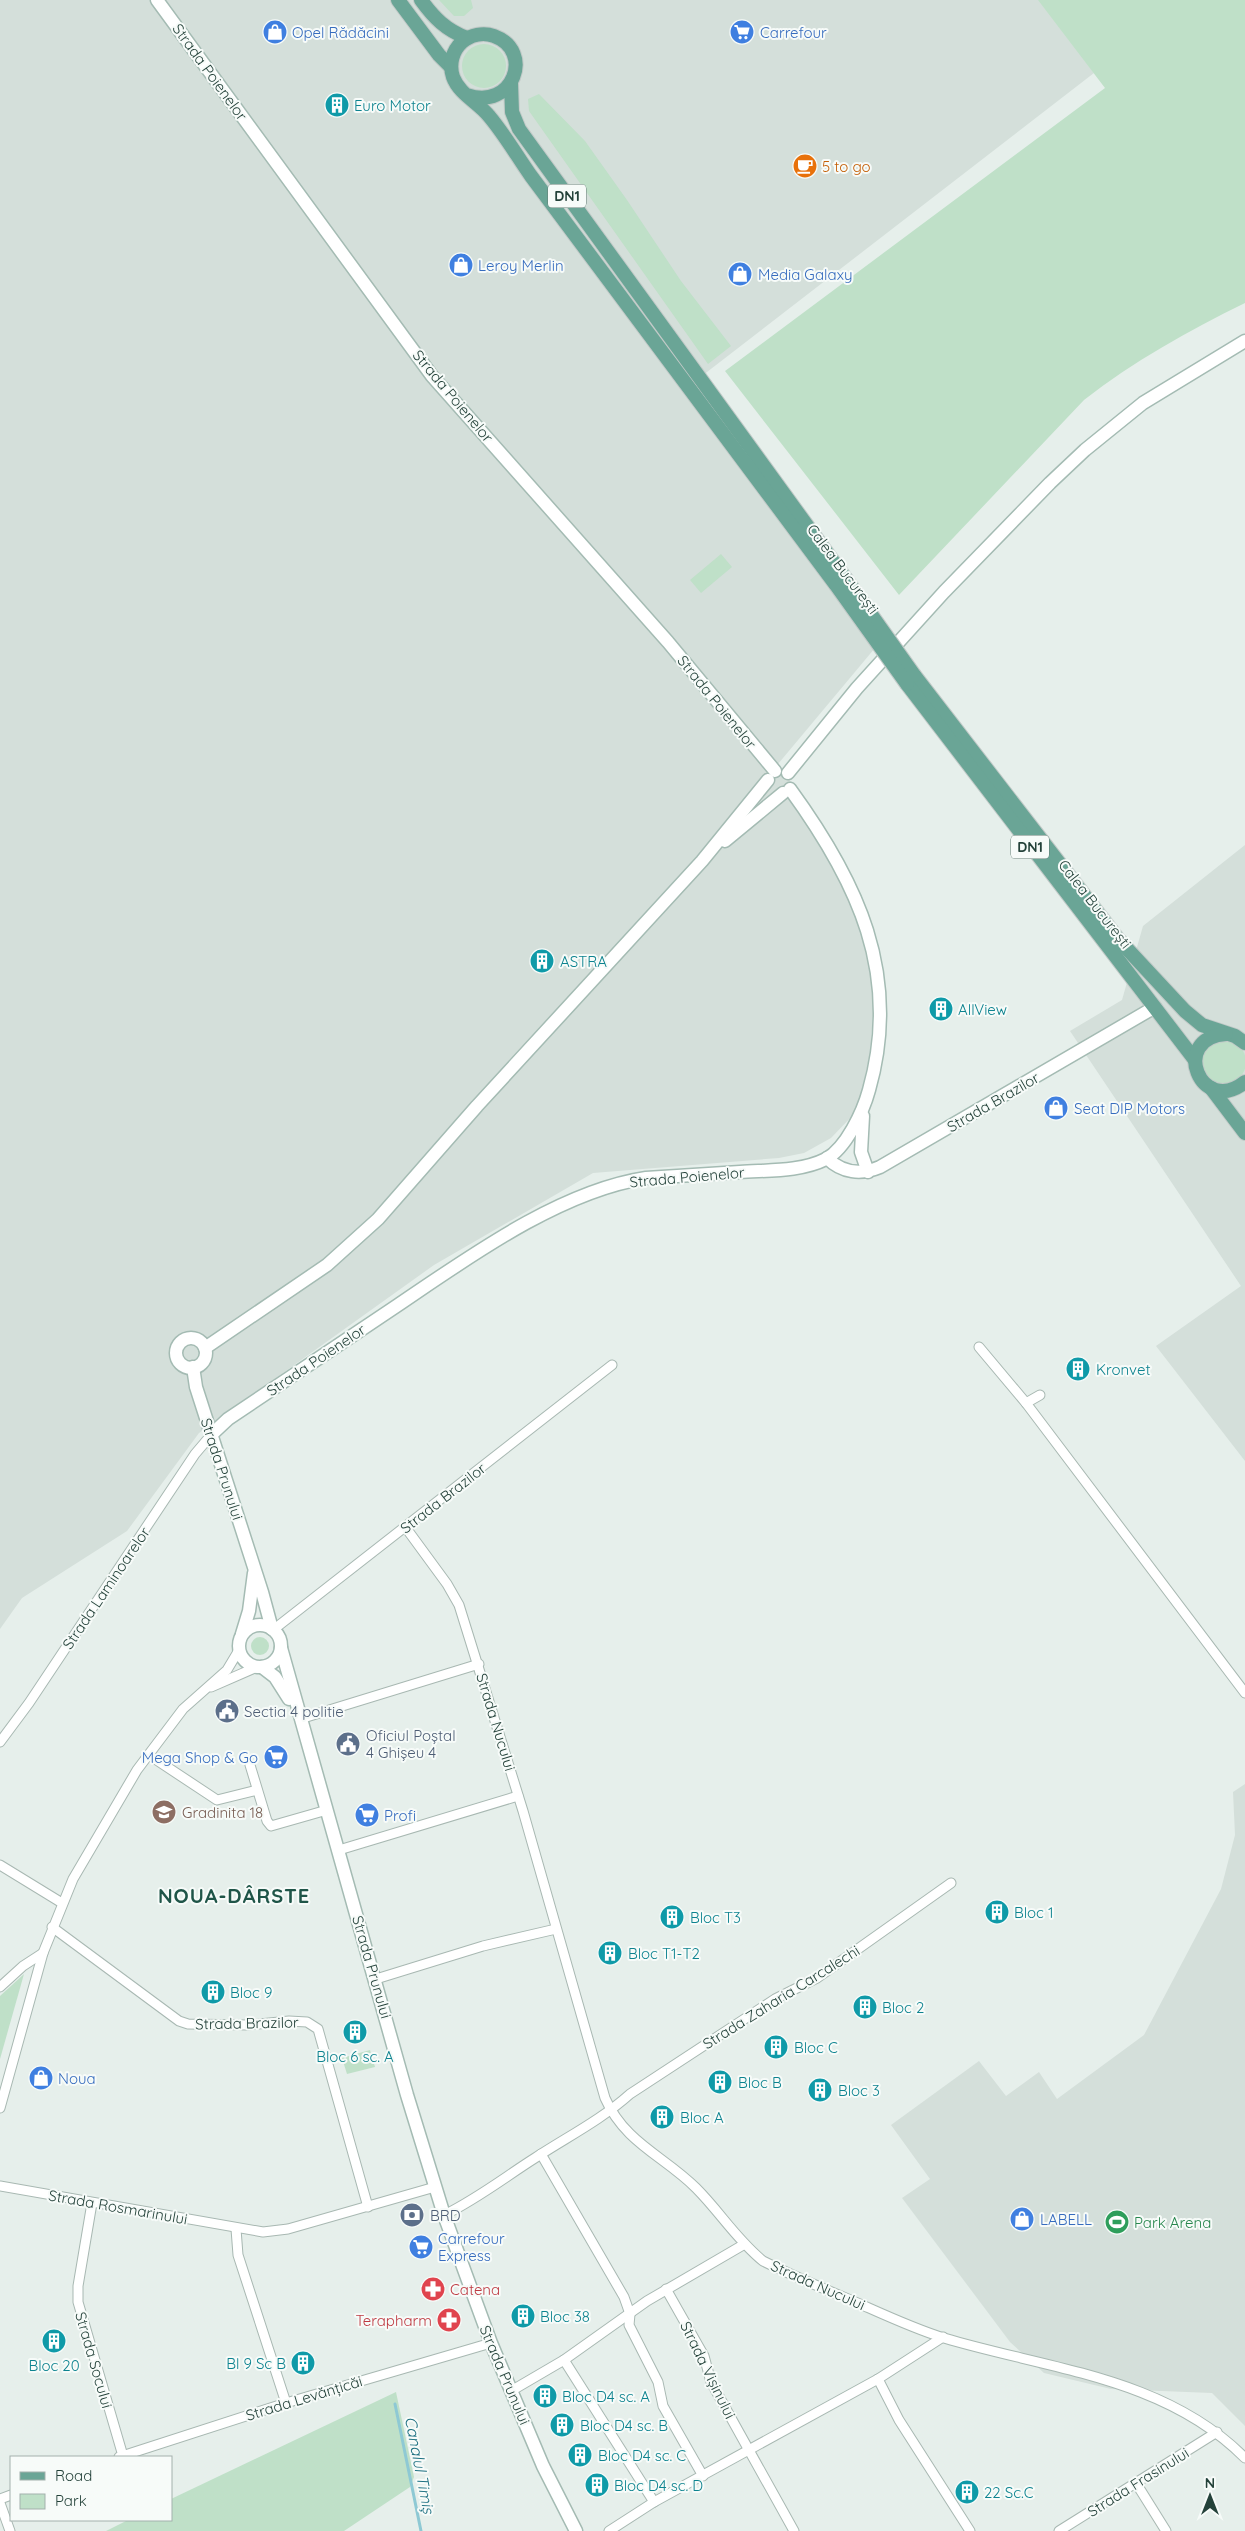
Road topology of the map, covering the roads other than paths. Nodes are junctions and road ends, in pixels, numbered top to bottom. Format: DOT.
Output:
graph roads {
  1 [pos="157,0"];
  2 [pos="398,0"];
  3 [pos="421,0"];
  4 [pos="467,38"];
  5 [pos="451,67"];
  6 [pos="512,83"];
  7 [pos="467,95"];
  8 [pos="1245,341"];
  9 [pos="840,582"];
  10 [pos="911,680"];
  11 [pos="788,773"];
  12 [pos="771,776"];
  13 [pos="786,791"];
  14 [pos="702,861"];
  15 [pos="1155,1007"];
  16 [pos="1226,1034"];
  17 [pos="1245,1043"];
  18 [pos="1195,1060"];
  19 [pos="1245,1082"];
  20 [pos="1211,1088"];
  21 [pos="864,1109"];
  22 [pos="1245,1133"];
  23 [pos="827,1158"];
  24 [pos="868,1172"];
  25 [pos="979,1347"];
  26 [pos="205,1348"];
  27 [pos="612,1365"];
  28 [pos="193,1367"];
  29 [pos="1040,1394"];
  30 [pos="1026,1403"];
  31 [pos="212,1434"];
  32 [pos="406,1528"];
  33 [pos="254,1570"];
  34 [pos="272,1629"];
  35 [pos="242,1634"];
  36 [pos="281,1648"];
  37 [pos="239,1650"];
  38 [pos="478,1664"];
  39 [pos="259,1667"];
  40 [pos="1242,1684"];
  41 [pos="202,1690"];
  42 [pos="1245,1693"];
  43 [pos="300,1719"];
  44 [pos="0,1742"];
  45 [pos="149,1755"];
  46 [pos="250,1765"];
  47 [pos="257,1790"];
  48 [pos="518,1796"];
  49 [pos="327,1810"];
  50 [pos="339,1850"];
  51 [pos="0,1865"];
  52 [pos="951,1883"];
  53 [pos="62,1902"];
  54 [pos="52,1927"];
  55 [pos="556,1929"];
  56 [pos="43,1953"];
  57 [pos="376,1979"];
  58 [pos="0,1987"];
  59 [pos="0,2108"];
  60 [pos="611,2111"];
  61 [pos="541,2154"];
  62 [pos="0,2186"];
  63 [pos="435,2187"];
  64 [pos="92,2203"];
  65 [pos="368,2207"];
  66 [pos="444,2215"];
  67 [pos="236,2229"];
  68 [pos="743,2245"];
  69 [pos="666,2289"];
  70 [pos="630,2314"];
  71 [pos="943,2337"];
  72 [pos="490,2343"];
  73 [pos="564,2360"];
  74 [pos="878,2379"];
  75 [pos="512,2391"];
  76 [pos="286,2403"];
  77 [pos="1216,2432"];
  78 [pos="749,2451"];
  79 [pos="121,2456"];
  80 [pos="1245,2458"];
  81 [pos="703,2476"];
  82 [pos="1136,2483"];
  83 [pos="654,2502"];
  84 [pos="0,2503"];
  85 [pos="10,2531"];
  86 [pos="576,2531"];
  87 [pos="609,2531"];
  88 [pos="794,2531"];
  89 [pos="970,2531"];
  90 [pos="1059,2531"];
  91 [pos="1166,2531"];
  1 -- 12 [label="street, Strada Poienelor"];
  2 -- 5 [label="main road, Calea București / DN1"];
  3 -- 4 [label="main road"];
  4 -- 5 [label="main road"];
  4 -- 6 [label="main road, Calea București / DN1"];
  5 -- 7 [label="main road, Calea București / DN1"];
  6 -- 7 [label="main road"];
  6 -- 9 [label="main road, Calea București / DN1"];
  7 -- 9 [label="main road, Calea București / DN1"];
  8 -- 11 [label="street"];
  9 -- 10 [label="main road, Calea București / DN1, bridge"];
  10 -- 15 [label="main road, Calea București / DN1"];
  10 -- 16 [label="main road, Calea București / DN1"];
  11 -- 12 [label="street"];
  11 -- 13 [label="street, Strada Poienelor"];
  12 -- 13 [label="street, Strada Poienelor"];
  12 -- 14 [label="street"];
  13 -- 14 [label="street"];
  13 -- 21 [label="street, Strada Poienelor"];
  14 -- 26 [label="street"];
  15 -- 18 [label="main road, Calea București / DN1"];
  15 -- 24 [label="street, Strada Brazilor"];
  16 -- 17 [label="main road, Calea București / DN1"];
  16 -- 18 [label="main road"];
  18 -- 20 [label="main road, Calea București / DN1"];
  19 -- 20 [label="main road"];
  20 -- 22 [label="main road, Calea București / DN1"];
  21 -- 23 [label="street, Strada Poienelor"];
  21 -- 24 [label="street"];
  23 -- 24 [label="street"];
  23 -- 31 [label="street, Strada Poienelor"];
  25 -- 30 [label="street"];
  26 -- 28 [label="street"];
  26 -- 28 [label="street"];
  27 -- 32 [label="street, Strada Brazilor"];
  28 -- 31 [label="street, Strada Prunului"];
  29 -- 30 [label="street"];
  30 -- 40 [label="street"];
  31 -- 33 [label="street, Strada Prunului"];
  31 -- 44 [label="street, Strada Laminoarelor"];
  32 -- 34 [label="street, Strada Brazilor"];
  32 -- 38 [label="street, Strada Nucului"];
  33 -- 34 [label="street, Strada Prunului"];
  33 -- 35 [label="street, Strada Prunului"];
  34 -- 35 [label="street"];
  34 -- 36 [label="street"];
  35 -- 37 [label="street"];
  36 -- 39 [label="street"];
  36 -- 43 [label="street, Strada Prunului"];
  37 -- 39 [label="street"];
  37 -- 41 [label="street"];
  38 -- 43 [label="street"];
  38 -- 48 [label="street, Strada Nucului"];
  39 -- 41 [label="street"];
  39 -- 43 [label="street, Strada Prunului"];
  40 -- 42 [label="street"];
  41 -- 45 [label="street"];
  43 -- 49 [label="street, Strada Prunului"];
  45 -- 47 [label="street"];
  45 -- 53 [label="street"];
  46 -- 47 [label="street"];
  47 -- 49 [label="street"];
  48 -- 50 [label="street"];
  48 -- 55 [label="street, Strada Nucului"];
  49 -- 50 [label="street, Strada Prunului"];
  50 -- 57 [label="street, Strada Prunului"];
  51 -- 53 [label="street"];
  52 -- 60 [label="street, Strada Zaharia Carcalechi"];
  53 -- 54 [label="street"];
  54 -- 56 [label="street"];
  54 -- 65 [label="street, Strada Brazilor"];
  55 -- 57 [label="street"];
  55 -- 60 [label="street, Strada Nucului"];
  56 -- 58 [label="street"];
  56 -- 59 [label="street"];
  57 -- 63 [label="street, Strada Prunului"];
  60 -- 61 [label="street"];
  60 -- 68 [label="street, Strada Nucului"];
  61 -- 66 [label="street"];
  61 -- 70 [label="street"];
  62 -- 64 [label="street, Strada Rosmarinului"];
  63 -- 65 [label="street, Strada Rosmarinului"];
  63 -- 66 [label="street, Strada Prunului"];
  64 -- 67 [label="street, Strada Rosmarinului"];
  64 -- 79 [label="street, Strada Socului"];
  65 -- 67 [label="street, Strada Rosmarinului"];
  66 -- 72 [label="street, Strada Prunului"];
  67 -- 76 [label="street"];
  68 -- 69 [label="street"];
  68 -- 71 [label="street, Strada Nucului"];
  69 -- 70 [label="street"];
  69 -- 78 [label="street, Strada Vișinului"];
  70 -- 73 [label="street"];
  70 -- 81 [label="street"];
  71 -- 74 [label="street"];
  71 -- 77 [label="street, Strada Nucului"];
  72 -- 75 [label="street, Strada Prunului"];
  72 -- 76 [label="street, Strada Levănțicăi"];
  73 -- 75 [label="street"];
  73 -- 83 [label="street"];
  74 -- 78 [label="street"];
  74 -- 89 [label="street"];
  75 -- 86 [label="street, Strada Prunului"];
  76 -- 79 [label="street, Strada Levănțicăi"];
  77 -- 80 [label="street, Strada Nucului"];
  77 -- 82 [label="street, Strada Frasinului"];
  78 -- 81 [label="street"];
  78 -- 88 [label="street, Strada Vișinului"];
  81 -- 83 [label="street"];
  82 -- 90 [label="street, Strada Frasinului"];
  82 -- 91 [label="street"];
  83 -- 87 [label="street"];
  84 -- 85 [label="street"];
}
